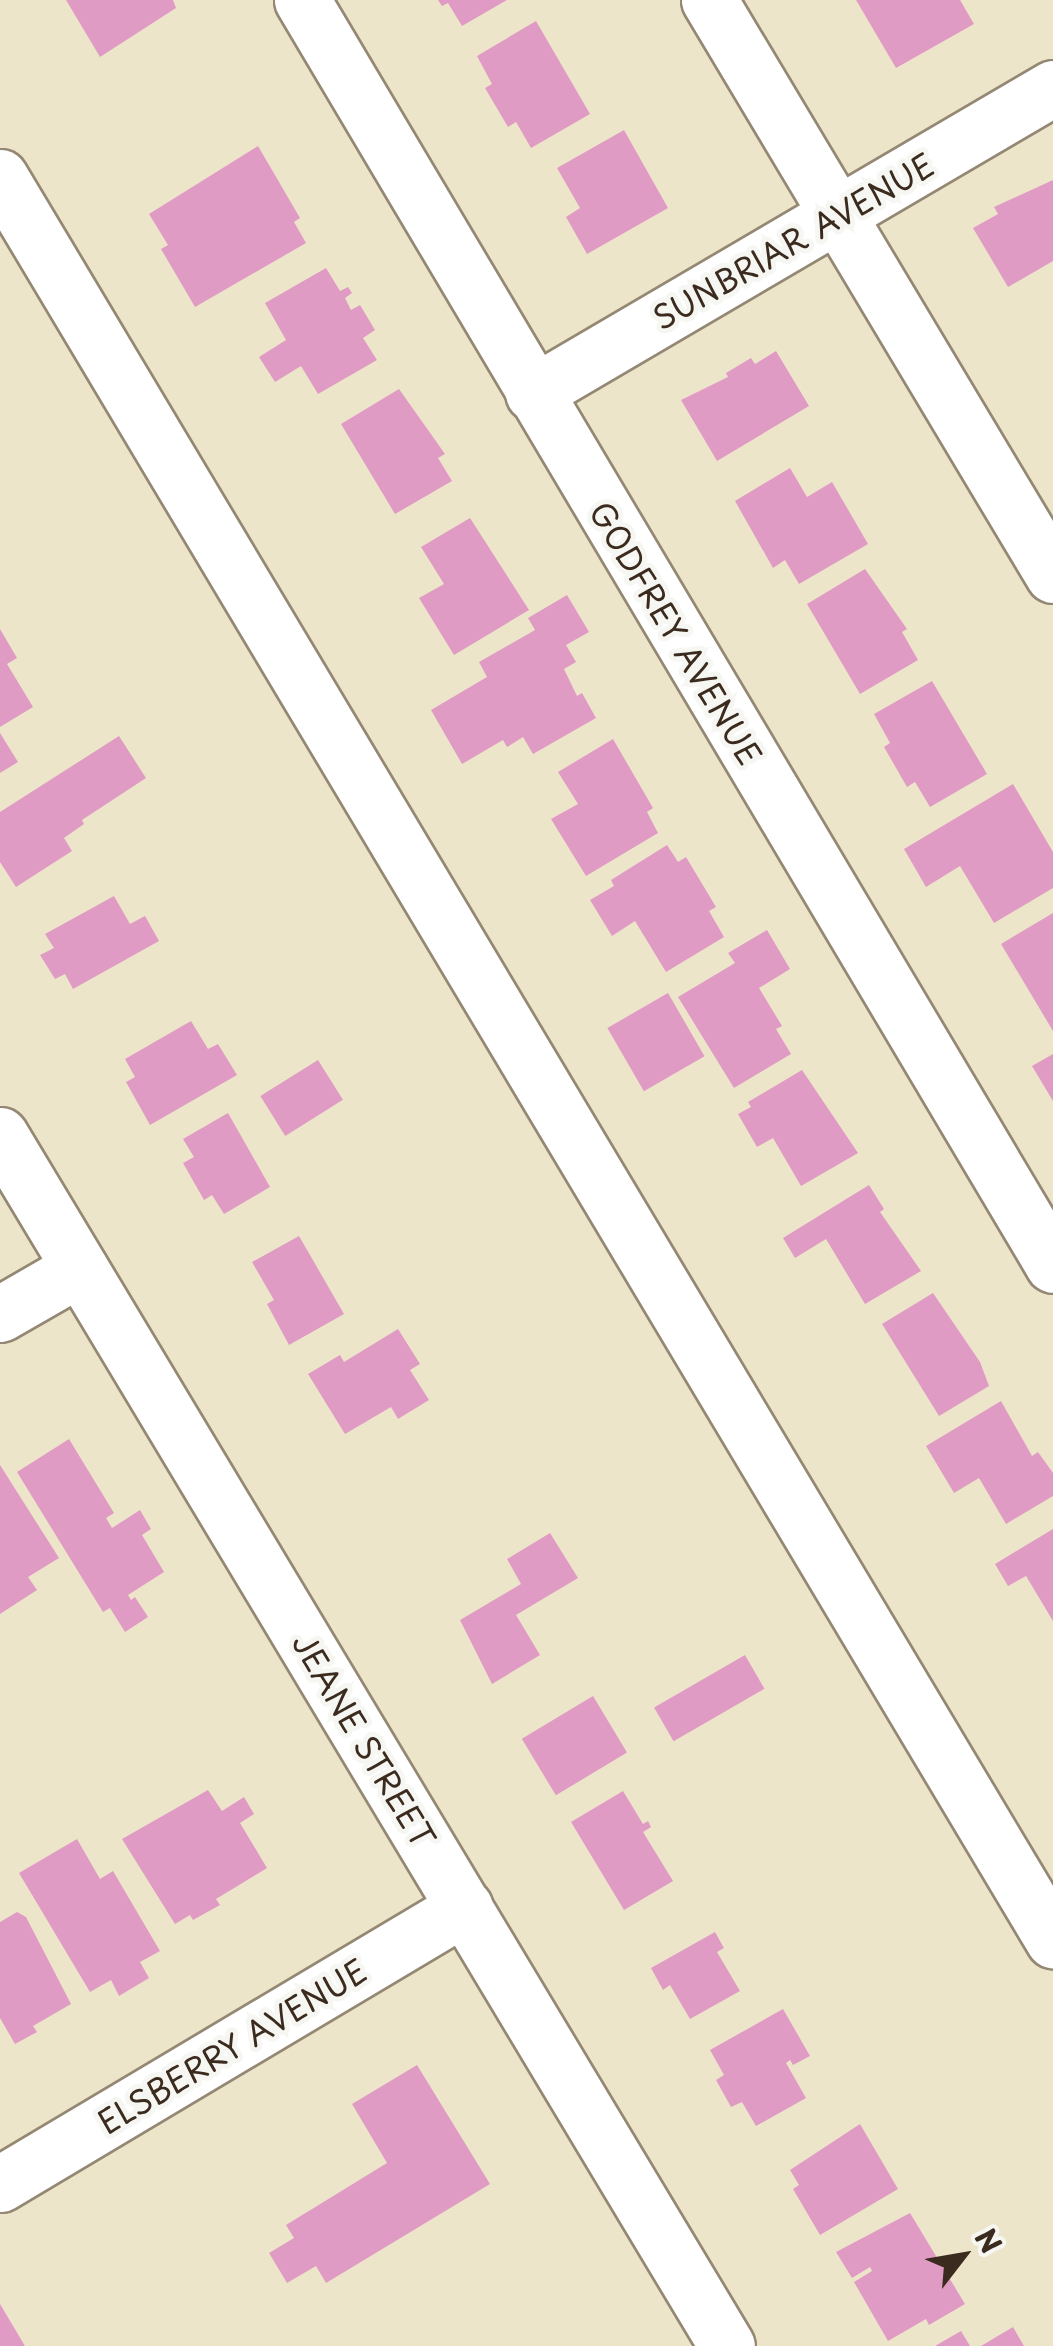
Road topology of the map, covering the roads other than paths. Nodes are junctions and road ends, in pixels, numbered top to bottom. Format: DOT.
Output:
graph roads {
  1 [pos="302,0"];
  2 [pos="709,0"];
  3 [pos="1053,88"];
  4 [pos="0,176"];
  5 [pos="840,214"];
  6 [pos="533,394"];
  7 [pos="1053,575"];
  8 [pos="0,1135"];
  9 [pos="1053,1265"];
  10 [pos="80,1268"];
  11 [pos="0,1314"];
  12 [pos="464,1908"];
  13 [pos="1053,1940"];
  14 [pos="0,2184"];
  15 [pos="728,2346"];
  1 -- 6 [label="street, GODFREY AVENUE"];
  2 -- 5 [label="street"];
  3 -- 5 [label="street, SUNBRIAR AVENUE"];
  4 -- 13 [label="street"];
  5 -- 6 [label="street, SUNBRIAR AVENUE"];
  5 -- 7 [label="street"];
  6 -- 9 [label="street, GODFREY AVENUE"];
  8 -- 10 [label="street, JEANE STREET"];
  10 -- 11 [label="street"];
  10 -- 12 [label="street, JEANE STREET"];
  12 -- 14 [label="street, ELSBERRY AVENUE"];
  12 -- 15 [label="street, JEANE STREET"];
}
